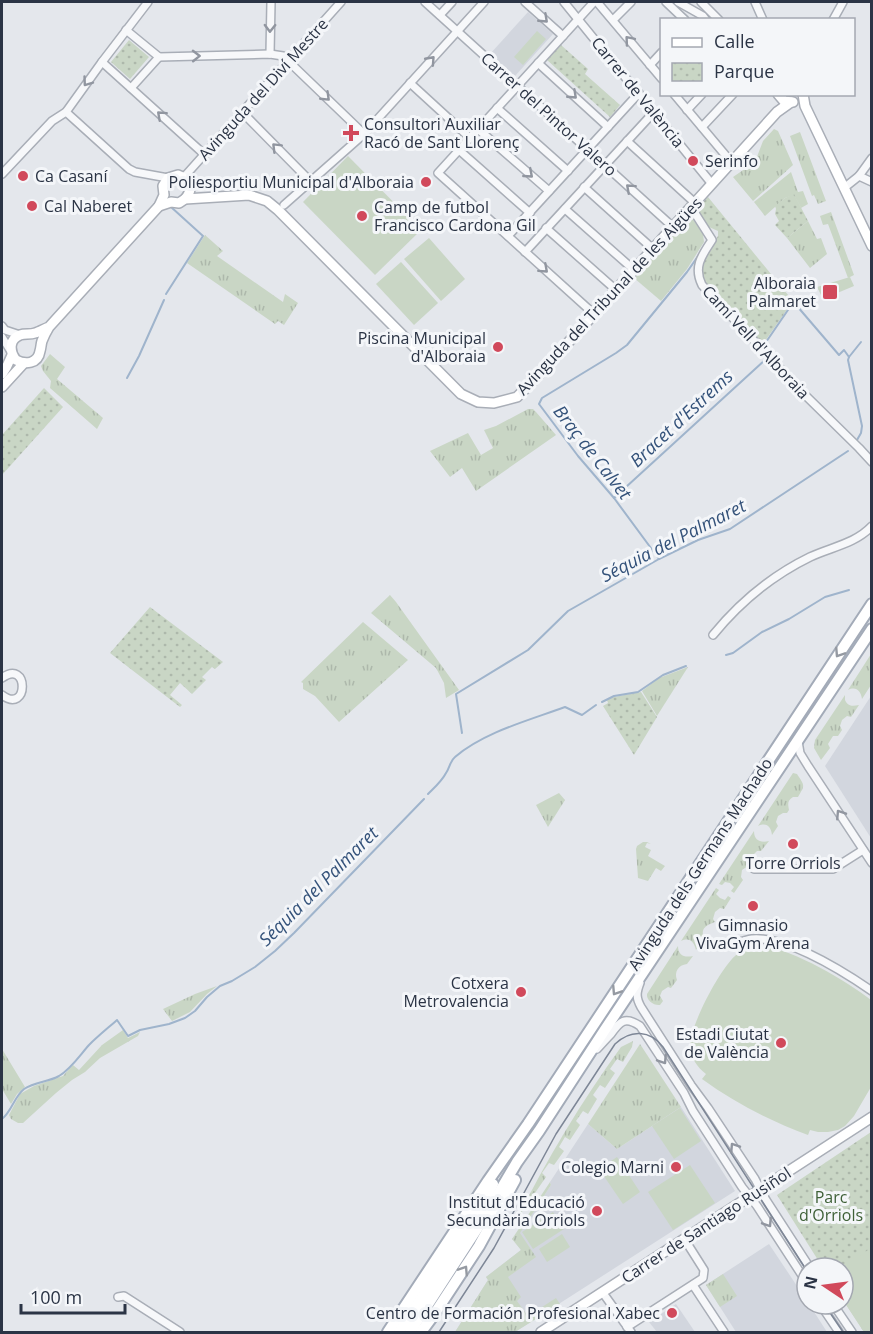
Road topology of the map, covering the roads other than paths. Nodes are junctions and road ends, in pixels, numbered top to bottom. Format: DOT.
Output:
graph roads {
  1 [pos="148,2"];
  2 [pos="271,2"];
  3 [pos="341,2"];
  4 [pos="426,2"];
  5 [pos="452,2"];
  6 [pos="484,2"];
  7 [pos="525,2"];
  8 [pos="564,2"];
  9 [pos="595,2"];
  10 [pos="631,2"];
  11 [pos="666,2"];
  12 [pos="678,2"];
  13 [pos="701,2"];
  14 [pos="755,2"];
  15 [pos="843,2"];
  16 [pos="440,15"];
  17 [pos="683,18"];
  18 [pos="704,18"];
  19 [pos="717,18"];
  20 [pos="762,18"];
  21 [pos="834,18"];
  22 [pos="578,19"];
  23 [pos="613,20"];
  24 [pos="126,30"];
  25 [pos="457,31"];
  26 [pos="563,36"];
  27 [pos="270,54"];
  28 [pos="660,54"];
  29 [pos="159,57"];
  30 [pos="288,61"];
  31 [pos="102,62"];
  32 [pos="538,63"];
  33 [pos="650,65"];
  34 [pos="660,77"];
  35 [pos="411,83"];
  36 [pos="518,86"];
  37 [pos="131,88"];
  38 [pos="639,93"];
  39 [pos="676,96"];
  40 [pos="700,96"];
  41 [pos="731,96"];
  42 [pos="778,96"];
  43 [pos="779,96"];
  44 [pos="798,98"];
  45 [pos="497,108"];
  46 [pos="687,110"];
  47 [pos="66,112"];
  48 [pos="242,112"];
  49 [pos="654,112"];
  50 [pos="777,112"];
  51 [pos="608,127"];
  52 [pos="702,127"];
  53 [pos="478,129"];
  54 [pos="364,134"];
  55 [pos="470,138"];
  56 [pos="627,141"];
  57 [pos="587,149"];
  58 [pos="459,150"];
  59 [pos="205,155"];
  60 [pos="872,158"];
  61 [pos="732,163"];
  62 [pos="605,165"];
  63 [pos="568,171"];
  64 [pos="2,174"];
  65 [pos="859,176"];
  66 [pos="184,177"];
  67 [pos="168,178"];
  68 [pos="310,182"];
  69 [pos="872,182"];
  70 [pos="712,183"];
  71 [pos="584,187"];
  72 [pos="844,188"];
  73 [pos="549,191"];
  74 [pos="188,195"];
  75 [pos="167,198"];
  76 [pos="284,205"];
  77 [pos="693,205"];
  78 [pos="565,208"];
  79 [pos="530,213"];
  80 [pos="673,227"];
  81 [pos="546,228"];
  82 [pos="508,236"];
  83 [pos="872,246"];
  84 [pos="653,249"];
  85 [pos="525,252"];
  86 [pos="634,270"];
  87 [pos="616,290"];
  88 [pos="594,314"];
  89 [pos="2,326"];
  90 [pos="49,327"];
  91 [pos="20,334"];
  92 [pos="32,335"];
  93 [pos="2,337"];
  94 [pos="40,345"];
  95 [pos="11,353"];
  96 [pos="24,363"];
  97 [pos="2,374"];
  98 [pos="2,387"];
  99 [pos="872,462"];
  100 [pos="872,526"];
  101 [pos="872,604"];
  102 [pos="872,629"];
  103 [pos="713,635"];
  104 [pos="2,678"];
  105 [pos="2,695"];
  106 [pos="798,741"];
  107 [pos="863,850"];
  108 [pos="872,863"];
  109 [pos="754,869"];
  110 [pos="730,945"];
  111 [pos="644,972"];
  112 [pos="872,991"];
  113 [pos="582,1067"];
  114 [pos="872,1118"];
  115 [pos="528,1124"];
  116 [pos="539,1131"];
  117 [pos="761,1189"];
  118 [pos="750,1197"];
  119 [pos="685,1239"];
  120 [pos="802,1256"];
  121 [pos="795,1265"];
  122 [pos="693,1285"];
  123 [pos="603,1293"];
  124 [pos="118,1297"];
  125 [pos="828,1316"];
  126 [pos="841,1316"];
  127 [pos="629,1330"];
  128 [pos="180,1332"];
  129 [pos="388,1332"];
  130 [pos="399,1332"];
  131 [pos="410,1332"];
  132 [pos="420,1332"];
  133 [pos="541,1332"];
  134 [pos="724,1332"];
  135 [pos="838,1332"];
  136 [pos="852,1332"];
  1 -- 24 [label="street"];
  2 -- 27 [label="street, one-way"];
  3 -- 30 [label="street, Avinguda del Diví Mestre"];
  4 -- 16 [label="street, Carrer del Pintor Valero"];
  5 -- 16 [label="street"];
  6 -- 25 [label="street"];
  7 -- 26 [label="street, one-way"];
  8 -- 22 [label="street, Carrer de València"];
  9 -- 22 [label="street"];
  9 -- 23 [label="street"];
  10 -- 23 [label="street"];
  11 -- 17 [label="street"];
  12 -- 18 [label="street"];
  13 -- 19 [label="street"];
  14 -- 20 [label="street"];
  15 -- 21 [label="street"];
  16 -- 25 [label="street, Carrer del Pintor Valero"];
  22 -- 26 [label="street"];
  22 -- 38 [label="street, Carrer de València"];
  33 -- 23 [label="street, one-way"];
  24 -- 29 [label="street"];
  24 -- 31 [label="street"];
  35 -- 25 [label="street, one-way"];
  25 -- 36 [label="street, Carrer del Pintor Valero"];
  26 -- 32 [label="street"];
  29 -- 27 [label="street, one-way"];
  27 -- 30 [label="street"];
  28 -- 33 [label="street"];
  29 -- 37 [label="street"];
  30 -- 48 [label="street, Avinguda del Diví Mestre"];
  30 -- 54 [label="street, one-way"];
  31 -- 37 [label="street"];
  31 -- 47 [label="street, one-way"];
  32 -- 36 [label="street"];
  32 -- 51 [label="street, one-way"];
  33 -- 34 [label="street"];
  35 -- 54 [label="street"];
  35 -- 55 [label="street"];
  36 -- 45 [label="street"];
  36 -- 57 [label="street, Carrer del Pintor Valero"];
  59 -- 37 [label="street, one-way"];
  38 -- 49 [label="street, Carrer de València"];
  38 -- 51 [label="street"];
  39 -- 46 [label="street"];
  40 -- 46 [label="street"];
  41 -- 52 [label="street"];
  42 -- 50 [label="street"];
  43 -- 44 [label="street"];
  44 -- 50 [label="street, Avinguda del Tribunal de les Aigües"];
  44 -- 72 [label="street"];
  45 -- 53 [label="street"];
  45 -- 63 [label="street"];
  46 -- 52 [label="street"];
  47 -- 64 [label="street"];
  47 -- 67 [label="street"];
  48 -- 59 [label="street, Avinguda del Diví Mestre"];
  68 -- 48 [label="street, one-way"];
  49 -- 56 [label="street"];
  49 -- 70 [label="street, Carrer de València"];
  50 -- 61 [label="street, Avinguda del Tribunal de les Aigües"];
  51 -- 57 [label="street"];
  52 -- 61 [label="street"];
  53 -- 55 [label="street"];
  53 -- 73 [label="street, one-way"];
  54 -- 68 [label="street"];
  55 -- 58 [label="street"];
  56 -- 62 [label="street"];
  56 -- 77 [label="street"];
  57 -- 62 [label="street, Carrer del Pintor Valero"];
  57 -- 63 [label="street"];
  58 -- 79 [label="street"];
  58 -- 82 [label="street"];
  59 -- 66 [label="street, Avinguda del Diví Mestre"];
  60 -- 65 [label="street"];
  61 -- 70 [label="street, Avinguda del Tribunal de les Aigües"];
  62 -- 71 [label="street"];
  80 -- 62 [label="street, Carrer del Pintor Valero, one-way"];
  63 -- 73 [label="street"];
  65 -- 69 [label="street"];
  65 -- 72 [label="street"];
  66 -- 67 [label="street"];
  66 -- 74 [label="street"];
  67 -- 75 [label="street"];
  68 -- 76 [label="street"];
  70 -- 77 [label="street, Avinguda del Tribunal de les Aigües"];
  71 -- 78 [label="street"];
  71 -- 84 [label="street"];
  72 -- 83 [label="street"];
  73 -- 79 [label="street"];
  74 -- 75 [label="street"];
  74 -- 88 [label="street, Avinguda del Tribunal de les Aigües"];
  75 -- 90 [label="street"];
  77 -- 80 [label="street, Avinguda del Tribunal de les Aigües"];
  77 -- 99 [label="street, Camí Vell d'Alboraia"];
  78 -- 81 [label="street"];
  78 -- 86 [label="street"];
  79 -- 82 [label="street"];
  80 -- 84 [label="street, Avinguda del Tribunal de les Aigües"];
  81 -- 85 [label="street"];
  81 -- 87 [label="street"];
  82 -- 85 [label="street"];
  84 -- 86 [label="street, Avinguda del Tribunal de les Aigües"];
  85 -- 88 [label="street, one-way"];
  86 -- 87 [label="street, Avinguda del Tribunal de les Aigües"];
  87 -- 88 [label="street, Avinguda del Tribunal de les Aigües"];
  89 -- 91 [label="street"];
  90 -- 92 [label="street"];
  90 -- 94 [label="street"];
  91 -- 92 [label="street"];
  91 -- 95 [label="street"];
  92 -- 94 [label="street"];
  93 -- 95 [label="street"];
  94 -- 96 [label="street"];
  95 -- 96 [label="street"];
  95 -- 97 [label="street"];
  96 -- 98 [label="street"];
  100 -- 103 [label="street"];
  101 -- 115 [label="main road, Avinguda dels Germans Machado, one-way"];
  102 -- 106 [label="main road"];
  104 -- 105 [label="street"];
  107 -- 106 [label="street, one-way"];
  106 -- 111 [label="main road"];
  107 -- 108 [label="street"];
  107 -- 109 [label="street"];
  110 -- 112 [label="street"];
  111 -- 113 [label="main road"];
  117 -- 111 [label="street, one-way"];
  113 -- 116 [label="main road"];
  113 -- 118 [label="street, one-way"];
  114 -- 117 [label="street, Carrer de Santiago Rusiñol"];
  115 -- 129 [label="main road, Avinguda dels Germans Machado"];
  115 -- 130 [label="main road, Avinguda dels Germans Machado"];
  116 -- 131 [label="main road"];
  132 -- 116 [label="main road, one-way"];
  117 -- 118 [label="street, Carrer de Santiago Rusiñol"];
  117 -- 120 [label="street"];
  118 -- 119 [label="street, Carrer de Santiago Rusiñol"];
  118 -- 121 [label="street, one-way"];
  119 -- 122 [label="street"];
  119 -- 123 [label="street, Carrer de Santiago Rusiñol"];
  122 -- 127 [label="street"];
  122 -- 134 [label="street"];
  123 -- 127 [label="street"];
  123 -- 133 [label="street, Carrer de Santiago Rusiñol"];
  124 -- 128 [label="street"];
  125 -- 135 [label="street"];
  126 -- 136 [label="street"];
}
